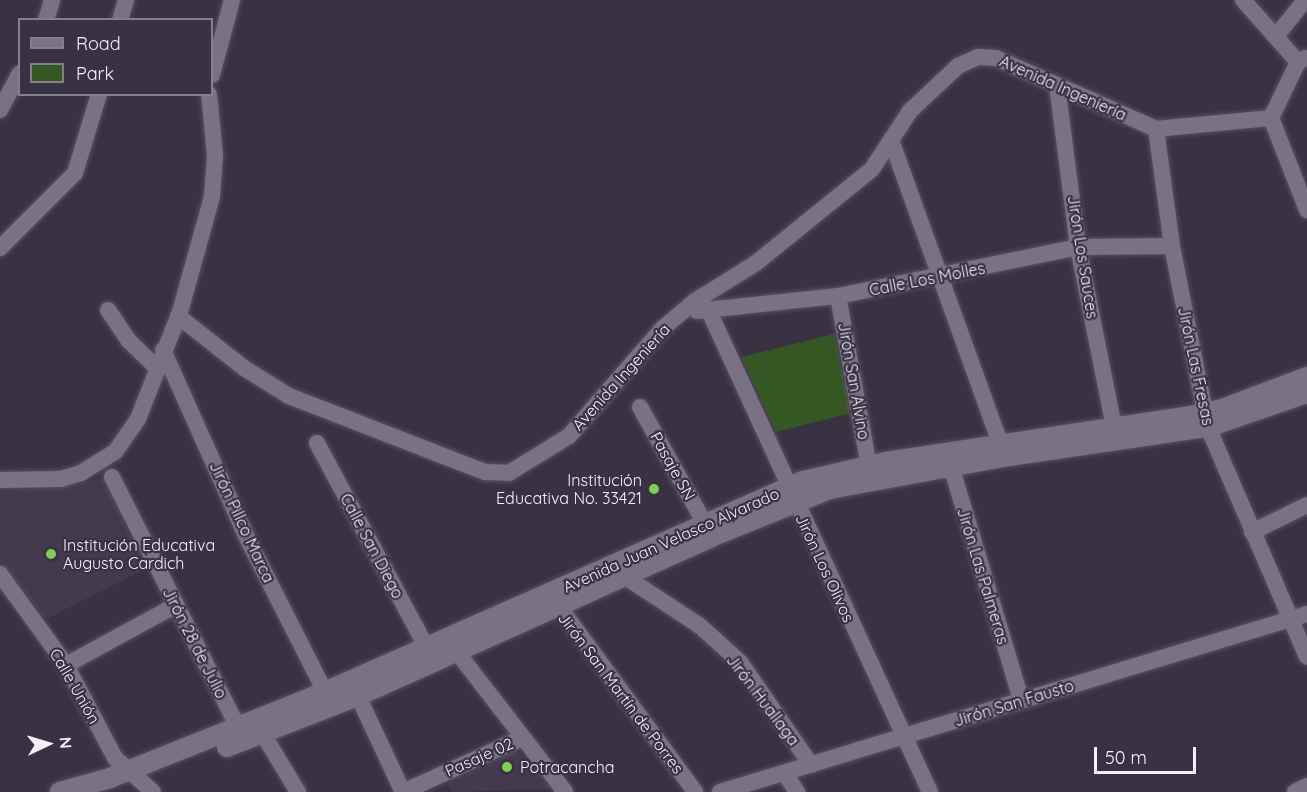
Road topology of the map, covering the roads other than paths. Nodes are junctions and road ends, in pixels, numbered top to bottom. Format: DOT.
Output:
graph roads {
  1 [pos="51,0"];
  2 [pos="126,0"];
  3 [pos="232,0"];
  4 [pos="1243,0"];
  5 [pos="1305,0"];
  6 [pos="46,18"];
  7 [pos="121,18"];
  8 [pos="1277,35"];
  9 [pos="1303,60"];
  10 [pos="213,71"];
  11 [pos="18,77"];
  12 [pos="1057,85"];
  13 [pos="98,96"];
  14 [pos="209,96"];
  15 [pos="0,110"];
  16 [pos="1271,118"];
  17 [pos="1156,129"];
  18 [pos="891,140"];
  19 [pos="1307,210"];
  20 [pos="1172,246"];
  21 [pos="1078,247"];
  22 [pos="0,248"];
  23 [pos="942,277"];
  24 [pos="838,296"];
  25 [pos="708,309"];
  26 [pos="108,310"];
  27 [pos="682,312"];
  28 [pos="178,316"];
  29 [pos="163,350"];
  30 [pos="156,366"];
  31 [pos="1307,377"];
  32 [pos="1307,393"];
  33 [pos="640,407"];
  34 [pos="1206,420"];
  35 [pos="1114,427"];
  36 [pos="317,443"];
  37 [pos="1000,443"];
  38 [pos="948,460"];
  39 [pos="869,466"];
  40 [pos="112,477"];
  41 [pos="0,480"];
  42 [pos="791,494"];
  43 [pos="1307,505"];
  44 [pos="705,524"];
  45 [pos="1252,532"];
  46 [pos="0,574"];
  47 [pos="624,576"];
  48 [pos="553,600"];
  49 [pos="176,605"];
  50 [pos="1307,614"];
  51 [pos="1291,620"];
  52 [pos="451,645"];
  53 [pos="427,648"];
  54 [pos="1307,657"];
  55 [pos="66,665"];
  56 [pos="325,692"];
  57 [pos="358,696"];
  58 [pos="1021,700"];
  59 [pos="252,731"];
  60 [pos="903,736"];
  61 [pos="522,738"];
  62 [pos="811,765"];
  63 [pos="784,774"];
  64 [pos="140,780"];
  65 [pos="1307,786"];
  66 [pos="60,792"];
  67 [pos="106,792"];
  68 [pos="297,792"];
  69 [pos="403,792"];
  70 [pos="565,792"];
  71 [pos="695,792"];
  72 [pos="720,792"];
  73 [pos="797,792"];
  74 [pos="930,792"];
  75 [pos="1295,792"];
  1 -- 6 [label="street"];
  2 -- 7 [label="street"];
  3 -- 10 [label="street"];
  4 -- 8 [label="street"];
  5 -- 8 [label="street"];
  8 -- 9 [label="street"];
  9 -- 16 [label="street"];
  11 -- 15 [label="street"];
  12 -- 17 [label="street, Avenida Ingeniería"];
  12 -- 18 [label="street, Avenida Ingeniería"];
  12 -- 21 [label="street, Jirón Los Sauces"];
  13 -- 22 [label="street"];
  14 -- 28 [label="street"];
  16 -- 17 [label="street, Avenida Ingeniería"];
  16 -- 19 [label="street"];
  17 -- 20 [label="street, Jirón Las Fresas"];
  18 -- 23 [label="street"];
  18 -- 27 [label="street, Avenida Ingeniería"];
  20 -- 21 [label="street, Calle Los Molles"];
  20 -- 34 [label="street, Jirón Las Fresas"];
  21 -- 23 [label="street, Calle Los Molles"];
  21 -- 35 [label="street, Jirón Los Sauces"];
  23 -- 24 [label="street, Calle Los Molles"];
  23 -- 37 [label="street"];
  24 -- 25 [label="street, Calle Los Molles"];
  24 -- 39 [label="street, Jirón San Alvino"];
  25 -- 27 [label="street, Calle Los Molles"];
  25 -- 42 [label="street, Jirón Los Olivos"];
  26 -- 30 [label="street"];
  27 -- 28 [label="street, Avenida Ingeniería"];
  28 -- 29 [label="street"];
  29 -- 30 [label="street"];
  29 -- 56 [label="street, Jirón Pillco Marca"];
  30 -- 41 [label="street"];
  31 -- 34 [label="street, Avenida Juan Velasco Alvarado"];
  32 -- 34 [label="street, Avenida Juan Velasco Alvarado"];
  33 -- 44 [label="street, Pasaje SN"];
  34 -- 35 [label="street, Avenida Juan Velasco Alvarado"];
  34 -- 38 [label="street, Avenida Juan Velasco Alvarado"];
  34 -- 45 [label="street, Jirón Las Fresas"];
  35 -- 37 [label="street, Avenida Juan Velasco Alvarado"];
  36 -- 53 [label="street, Calle San Diego"];
  37 -- 38 [label="street, Avenida Juan Velasco Alvarado"];
  38 -- 39 [label="street, Avenida Juan Velasco Alvarado"];
  38 -- 42 [label="street, Avenida Juan Velasco Alvarado"];
  38 -- 58 [label="street, Jirón Las Palmeras"];
  39 -- 42 [label="street, Avenida Juan Velasco Alvarado"];
  40 -- 49 [label="street, Jirón 28 de Julio"];
  42 -- 44 [label="street, Avenida Juan Velasco Alvarado"];
  42 -- 47 [label="street, Avenida Juan Velasco Alvarado"];
  42 -- 60 [label="street, Jirón Los Olivos"];
  43 -- 45 [label="street"];
  44 -- 48 [label="street, Avenida Juan Velasco Alvarado"];
  45 -- 51 [label="street, Jirón Las Fresas"];
  46 -- 55 [label="street, Calle Unión"];
  47 -- 48 [label="street, Avenida Juan Velasco Alvarado"];
  47 -- 62 [label="street, Jirón Huallaga"];
  48 -- 52 [label="street, Avenida Juan Velasco Alvarado"];
  48 -- 71 [label="street, Jirón San Martín de Porres"];
  49 -- 55 [label="street"];
  49 -- 59 [label="street, Jirón 28 de Julio"];
  50 -- 51 [label="street, Jirón San Fausto"];
  51 -- 54 [label="street, Jirón Las Fresas"];
  51 -- 58 [label="street, Jirón San Fausto"];
  52 -- 53 [label="street, Avenida Juan Velasco Alvarado"];
  52 -- 57 [label="street, Avenida Juan Velasco Alvarado"];
  52 -- 61 [label="street"];
  53 -- 56 [label="street, Avenida Juan Velasco Alvarado"];
  55 -- 64 [label="street, Calle Unión"];
  56 -- 59 [label="street, Avenida Juan Velasco Alvarado"];
  57 -- 59 [label="street, Avenida Juan Velasco Alvarado"];
  57 -- 69 [label="street"];
  58 -- 60 [label="street, Jirón San Fausto"];
  59 -- 64 [label="street, Avenida Juan Velasco Alvarado"];
  59 -- 68 [label="street, Jirón 28 de Julio"];
  60 -- 62 [label="street, Jirón San Fausto"];
  60 -- 74 [label="street, Jirón Los Olivos"];
  61 -- 69 [label="street, Pasaje 02"];
  61 -- 70 [label="street"];
  62 -- 63 [label="street, Jirón San Fausto"];
  63 -- 72 [label="street, Jirón San Fausto"];
  63 -- 73 [label="street"];
  64 -- 66 [label="street, Avenida Juan Velasco Alvarado"];
  64 -- 67 [label="street, Avenida Juan Velasco Alvarado"];
  65 -- 75 [label="street"];
}
